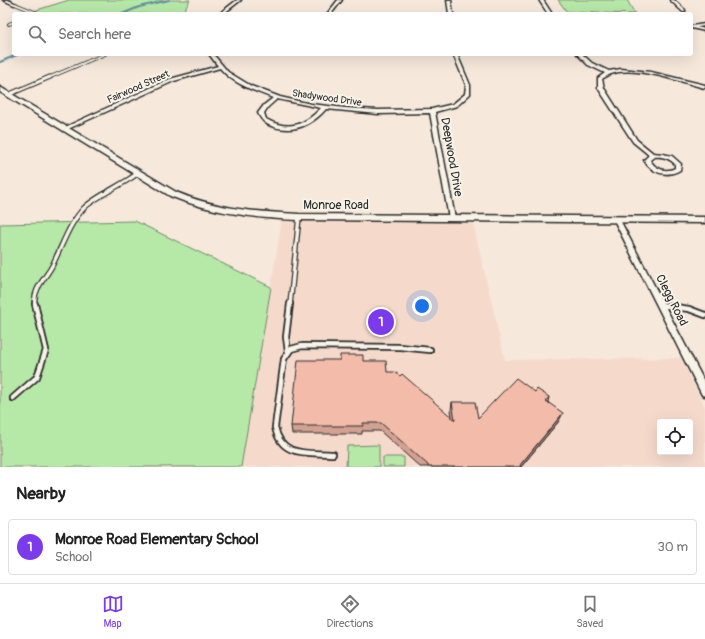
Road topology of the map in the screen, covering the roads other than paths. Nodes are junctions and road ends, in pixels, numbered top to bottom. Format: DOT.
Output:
graph roads {
  1 [pos="5,0"];
  2 [pos="239,0"];
  3 [pos="340,0"];
  4 [pos="449,0"];
  5 [pos="541,0"];
  6 [pos="672,0"];
  7 [pos="14,4"];
  8 [pos="684,11"];
  9 [pos="32,12"];
  10 [pos="224,12"];
  11 [pos="331,12"];
  12 [pos="451,12"];
  13 [pos="549,12"];
  14 [pos="12,23"];
  15 [pos="9,24"];
  16 [pos="705,25"];
  17 [pos="693,27"];
  18 [pos="693,27"];
  19 [pos="705,30"];
  20 [pos="100,56"];
  21 [pos="212,56"];
  22 [pos="456,56"];
  23 [pos="581,56"];
  24 [pos="220,67"];
  25 [pos="608,73"];
  26 [pos="705,87"];
  27 [pos="3,92"];
  28 [pos="277,97"];
  29 [pos="324,108"];
  30 [pos="432,112"];
  31 [pos="66,128"];
  32 [pos="652,156"];
  33 [pos="139,173"];
  34 [pos="299,217"];
  35 [pos="452,218"];
  36 [pos="617,220"];
  37 [pos="705,220"];
  38 [pos="661,305"];
  39 [pos="705,314"];
  40 [pos="430,350"];
  41 [pos="288,352"];
  42 [pos="704,388"];
  43 [pos="13,398"];
  44 [pos="333,454"];
  1 -- 7 [label="street"];
  2 -- 10 [label="street"];
  3 -- 11 [label="street"];
  4 -- 12 [label="street"];
  5 -- 13 [label="street"];
  6 -- 8 [label="street"];
  7 -- 9 [label="lane"];
  14 -- 15 [label="lane"];
  16 -- 17 [label="street"];
  18 -- 19 [label="street"];
  20 -- 27 [label="lane"];
  21 -- 24 [label="street, Shadywood Drive"];
  22 -- 30 [label="street, Deepwood Drive"];
  23 -- 25 [label="street"];
  24 -- 28 [label="street, Shadywood Drive"];
  24 -- 31 [label="street, Fairwood Street"];
  25 -- 26 [label="street"];
  25 -- 32 [label="street"];
  27 -- 31 [label="street, Monroe Road"];
  28 -- 29 [label="street, Shadywood Drive"];
  28 -- 29 [label="street"];
  29 -- 30 [label="street, Shadywood Drive"];
  30 -- 35 [label="street, Deepwood Drive"];
  31 -- 33 [label="street, Monroe Road"];
  32 -- 32 [label="street"];
  33 -- 34 [label="street, Monroe Road"];
  33 -- 43 [label="lane"];
  34 -- 35 [label="street, Monroe Road"];
  34 -- 41 [label="lane"];
  35 -- 36 [label="street, Monroe Road"];
  36 -- 37 [label="street, Monroe Road"];
  36 -- 38 [label="street, Clegg Road"];
  38 -- 39 [label="lane"];
  38 -- 42 [label="street, Clegg Road"];
  40 -- 41 [label="lane"];
  41 -- 44 [label="lane"];
}
